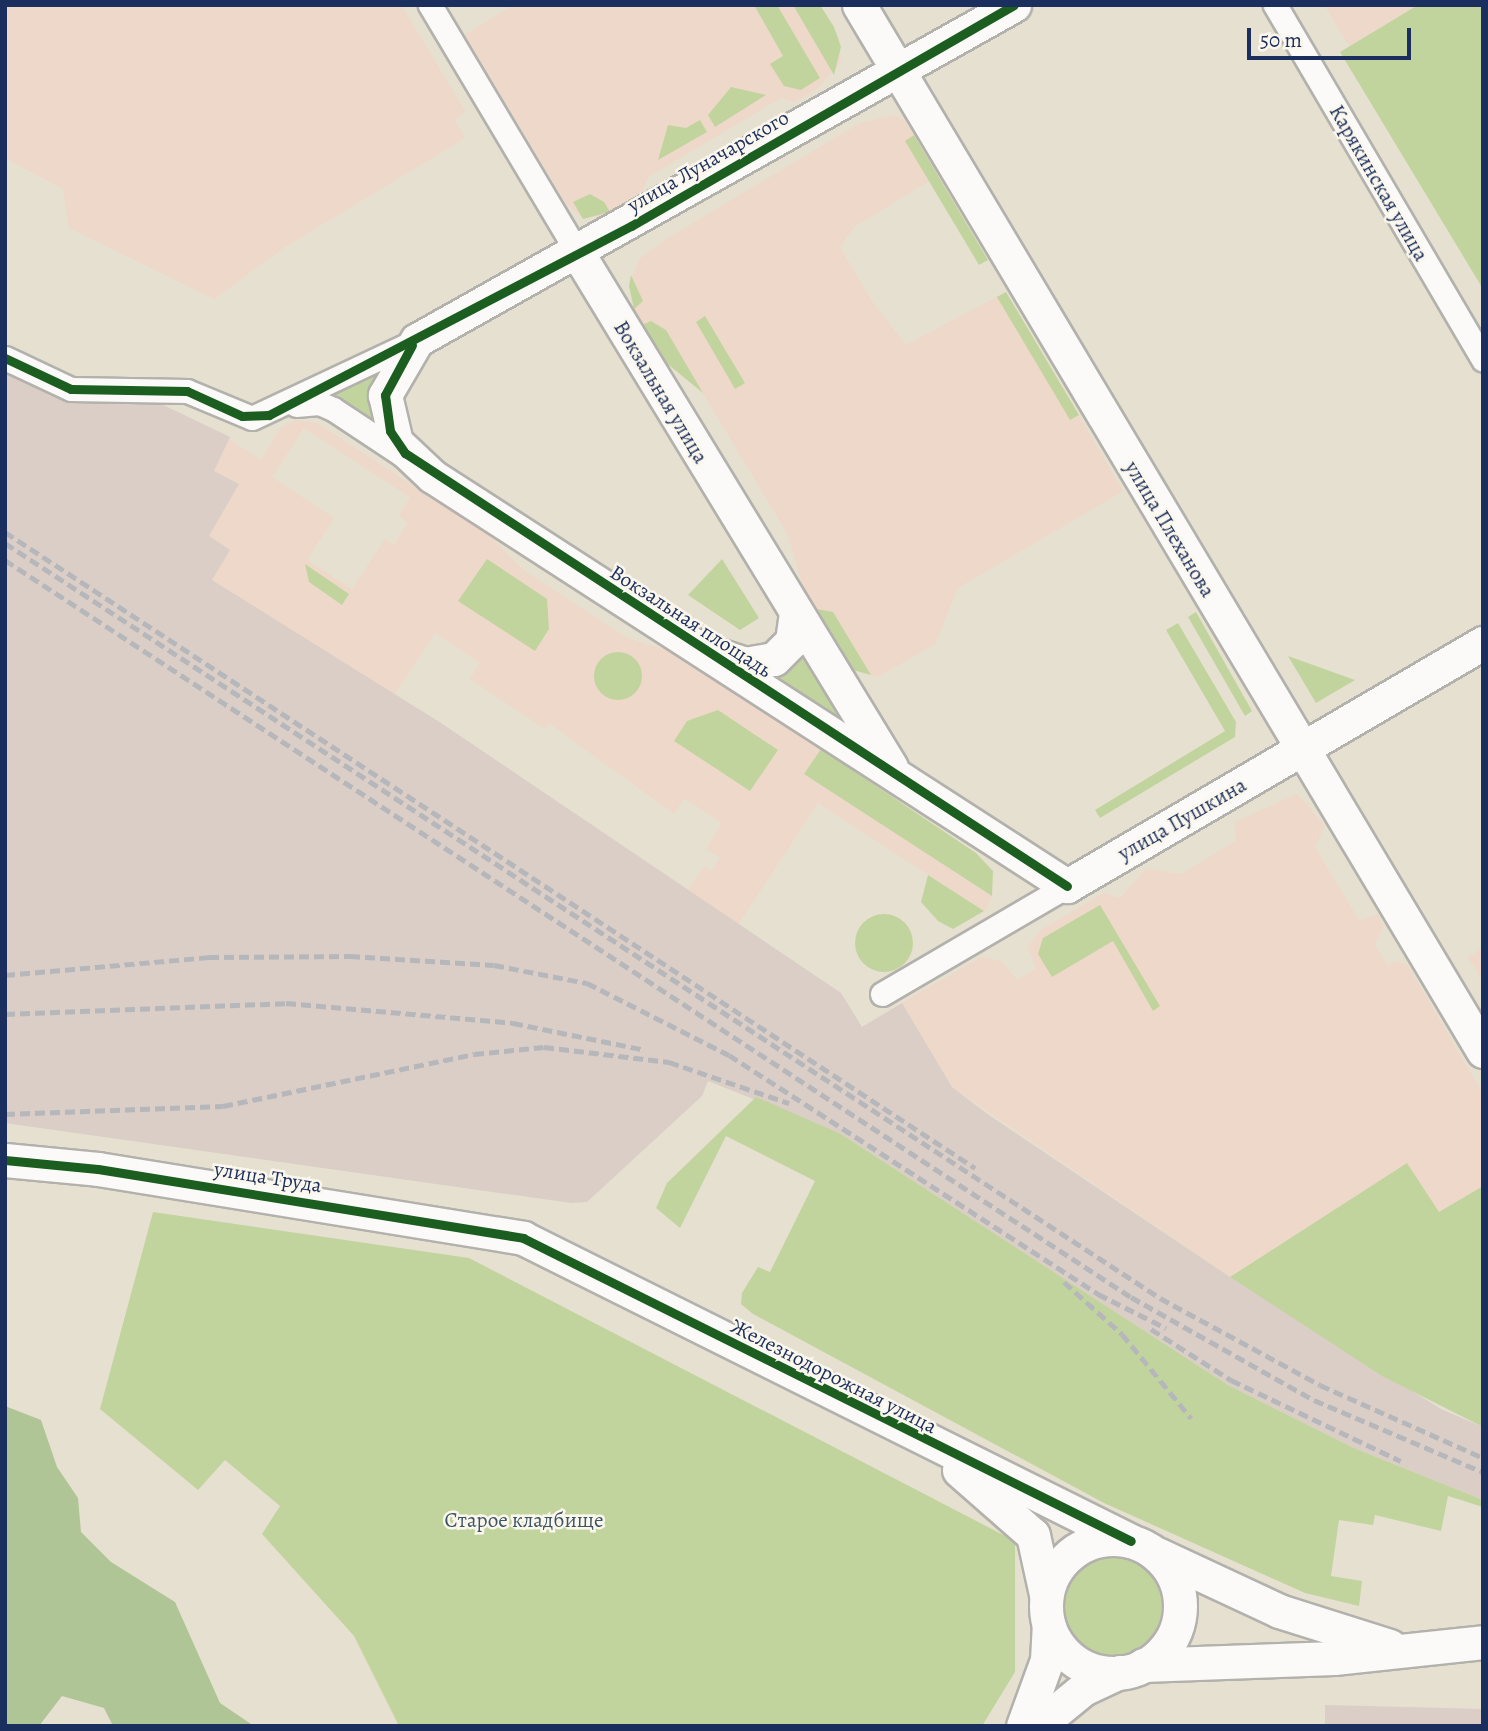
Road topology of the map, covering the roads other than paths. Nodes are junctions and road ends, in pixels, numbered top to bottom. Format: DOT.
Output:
graph roads {
  1 [pos="430,5"];
  2 [pos="859,5"];
  3 [pos="1014,5"];
  4 [pos="1275,5"];
  5 [pos="899,71"];
  6 [pos="577,252"];
  7 [pos="417,340"];
  8 [pos="5,358"];
  9 [pos="1483,360"];
  10 [pos="286,407"];
  11 [pos="432,476"];
  12 [pos="796,612"];
  13 [pos="1483,643"];
  14 [pos="699,647"];
  15 [pos="1302,750"];
  16 [pos="896,776"];
  17 [pos="1067,886"];
  18 [pos="882,994"];
  19 [pos="1483,1051"];
  20 [pos="5,1160"];
  21 [pos="523,1238"];
  22 [pos="918,1440"];
  23 [pos="1142,1546"];
  24 [pos="1048,1614"];
  25 [pos="1483,1642"];
  26 [pos="1396,1647"];
  27 [pos="1131,1669"];
  28 [pos="1023,1726"];
  29 [pos="1038,1726"];
  1 -- 6 [label="street, Вокзальная улица"];
  2 -- 5 [label="street, улица Плеханова"];
  3 -- 5 [label="street, улица Луначарского"];
  4 -- 9 [label="street, Карякинская улица"];
  5 -- 6 [label="street, улица Луначарского"];
  5 -- 15 [label="street, улица Плеханова"];
  6 -- 7 [label="street, улица Луначарского"];
  6 -- 12 [label="street, Вокзальная улица"];
  7 -- 10 [label="street"];
  7 -- 11 [label="street, Вокзальная площадь"];
  8 -- 10 [label="street"];
  10 -- 11 [label="street"];
  11 -- 14 [label="street, Вокзальная площадь"];
  12 -- 14 [label="street"];
  12 -- 16 [label="street, Вокзальная улица"];
  13 -- 15 [label="street, улица Пушкина"];
  14 -- 16 [label="street, Вокзальная площадь"];
  15 -- 17 [label="street, улица Пушкина"];
  15 -- 19 [label="street, улица Плеханова"];
  16 -- 17 [label="street, Вокзальная площадь"];
  17 -- 18 [label="street, улица Пушкина"];
  20 -- 21 [label="street, улица Труда"];
  21 -- 22 [label="street, Железнодорожная улица"];
  22 -- 23 [label="street, Железнодорожная улица"];
  22 -- 24 [label="street, Железнодорожная улица"];
  23 -- 24 [label="street"];
  23 -- 26 [label="street, Железнодорожная улица"];
  23 -- 27 [label="street"];
  24 -- 27 [label="street"];
  24 -- 28 [label="street"];
  25 -- 26 [label="street, Железнодорожная улица"];
  26 -- 27 [label="street, Железнодорожная улица"];
  27 -- 29 [label="street"];
}
